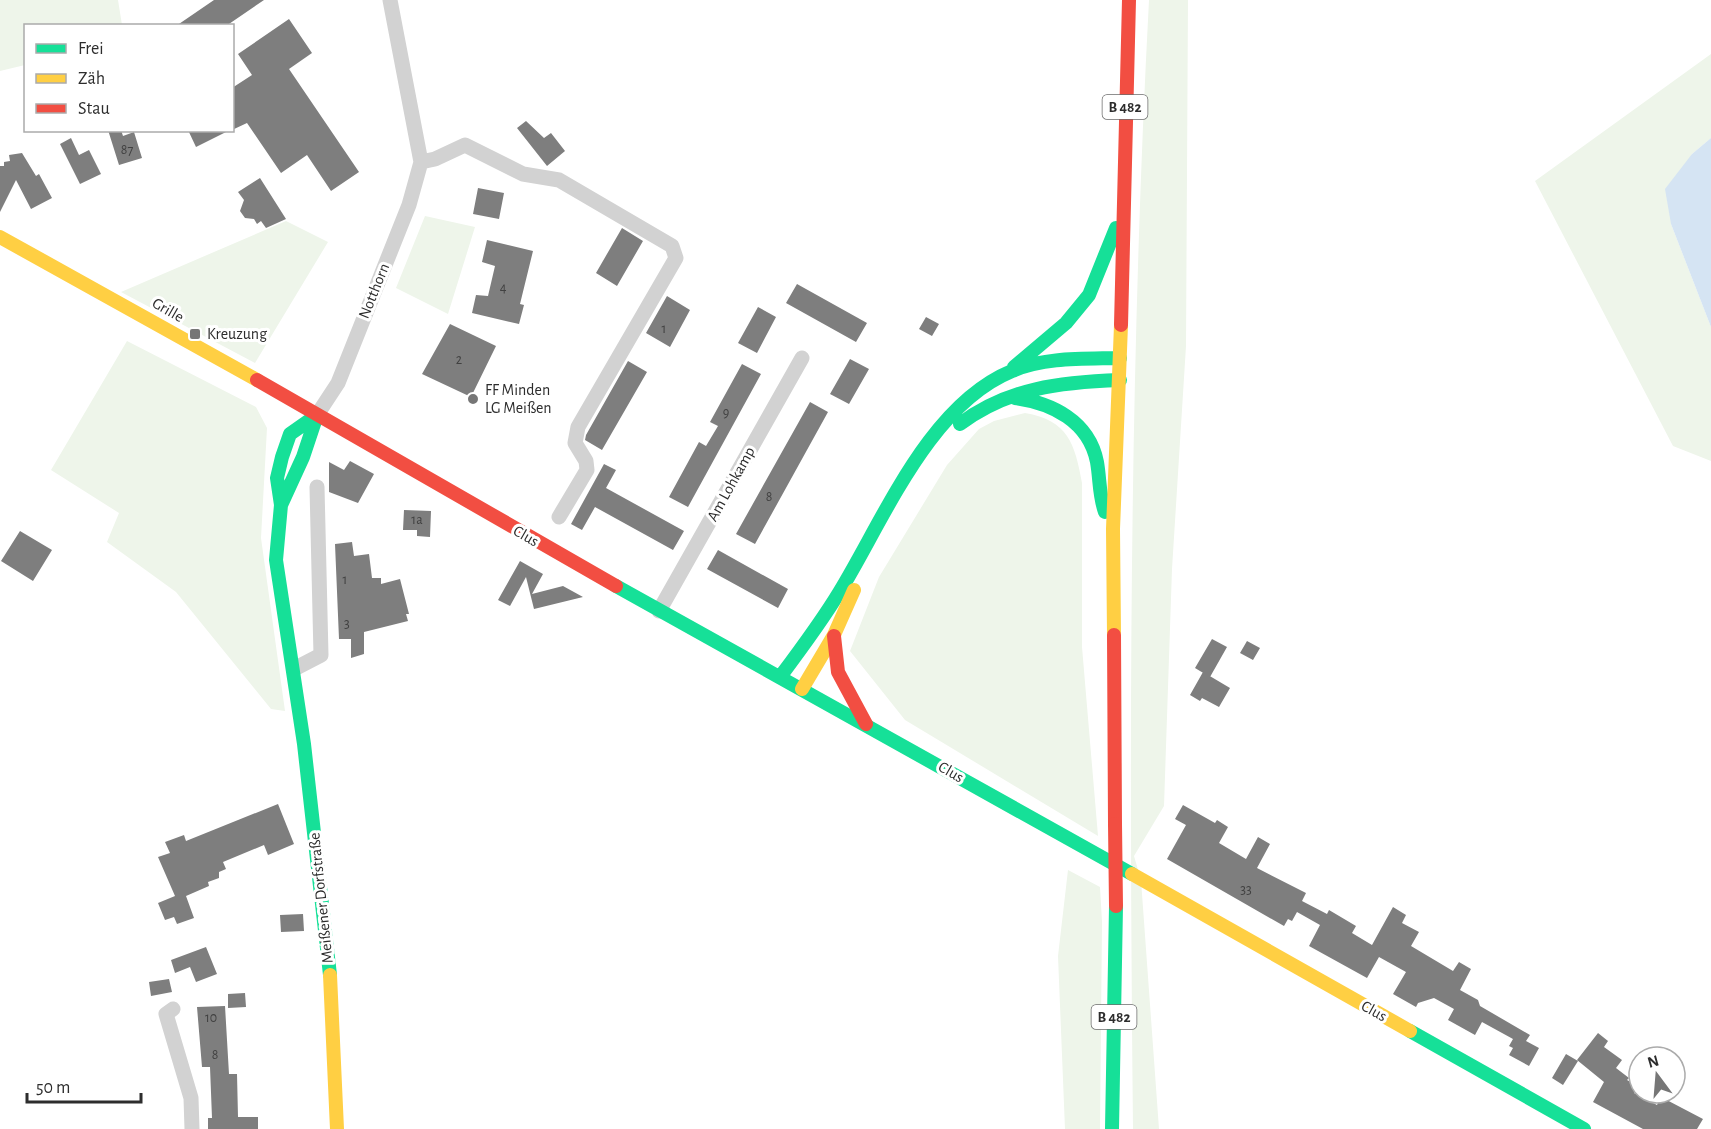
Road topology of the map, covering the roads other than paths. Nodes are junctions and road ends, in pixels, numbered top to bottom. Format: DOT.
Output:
graph roads {
  1 [pos="390,0"];
  2 [pos="1129,0"];
  3 [pos="421,162"];
  4 [pos="1122,214"];
  5 [pos="0,237"];
  6 [pos="802,358"];
  7 [pos="1120,358"];
  8 [pos="1011,371"];
  9 [pos="1120,380"];
  10 [pos="1005,397"];
  11 [pos="317,415"];
  12 [pos="317,487"];
  13 [pos="281,505"];
  14 [pos="559,517"];
  15 [pos="1113,529"];
  16 [pos="659,611"];
  17 [pos="834,635"];
  18 [pos="294,669"];
  19 [pos="780,677"];
  20 [pos="802,689"];
  21 [pos="866,724"];
  22 [pos="173,1009"];
  23 [pos="192,1129"];
  24 [pos="338,1129"];
  25 [pos="1112,1129"];
  26 [pos="1584,1129"];
  1 -- 3 [label="street, Notthorn"];
  2 -- 4 [label="main road, B 482"];
  3 -- 11 [label="street, Notthorn"];
  3 -- 14 [label="street, Clus"];
  4 -- 7 [label="main road, B 482"];
  4 -- 8 [label="main road"];
  5 -- 11 [label="main road, Grille"];
  6 -- 16 [label="street, Am Lohkamp"];
  7 -- 8 [label="main road"];
  7 -- 9 [label="main road, B 482"];
  8 -- 19 [label="main road"];
  9 -- 10 [label="main road"];
  9 -- 15 [label="main road, B 482"];
  10 -- 15 [label="main road"];
  10 -- 17 [label="main road"];
  11 -- 13 [label="main road, Meißener Dorfstraße"];
  11 -- 13 [label="main road, Meißener Dorfstraße"];
  11 -- 16 [label="main road, Clus"];
  12 -- 18 [label="street"];
  13 -- 18 [label="main road, Meißener Dorfstraße"];
  15 -- 25 [label="main road, B 482, bridge"];
  16 -- 19 [label="main road, Clus"];
  17 -- 20 [label="main road"];
  17 -- 21 [label="main road"];
  18 -- 24 [label="main road, Meißener Dorfstraße"];
  19 -- 20 [label="main road, Clus"];
  20 -- 21 [label="main road, Clus"];
  21 -- 26 [label="main road, Clus"];
  22 -- 23 [label="street"];
}
